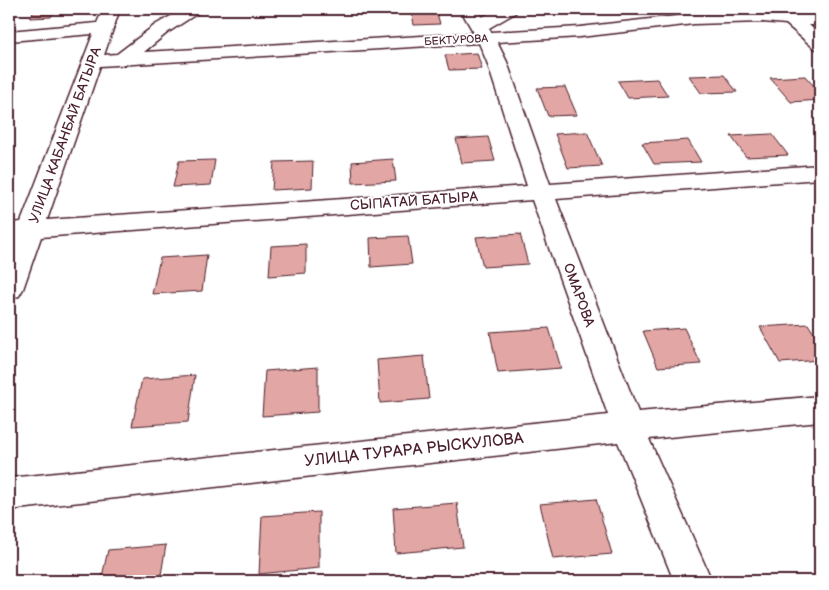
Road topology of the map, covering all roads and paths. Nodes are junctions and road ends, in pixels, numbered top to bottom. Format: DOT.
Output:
graph roads {
  1 [pos="195,9"];
  2 [pos="509,9"];
  3 [pos="778,9"];
  4 [pos="108,18"];
  5 [pos="820,20"];
  6 [pos="794,21"];
  7 [pos="478,24"];
  8 [pos="9,36"];
  9 [pos="820,44"];
  10 [pos="122,59"];
  11 [pos="92,61"];
  12 [pos="820,172"];
  13 [pos="541,191"];
  14 [pos="19,231"];
  15 [pos="9,289"];
  16 [pos="820,409"];
  17 [pos="628,427"];
  18 [pos="9,494"];
  19 [pos="693,581"];
  1 -- 10 [label="street"];
  2 -- 7 [label="street"];
  3 -- 6 [label="street"];
  4 -- 8 [label="street"];
  4 -- 11 [label="street, УЛИЦА КАБАНБАЙ БАТЫРА"];
  5 -- 6 [label="street, БЕКТУРОВА"];
  6 -- 7 [label="street, БЕКТУРОВА"];
  6 -- 9 [label="street"];
  7 -- 10 [label="street, БЕКТУРОВА"];
  7 -- 13 [label="street, ОМАРОВА"];
  10 -- 11 [label="street, БЕКТУРОВА"];
  11 -- 14 [label="street, УЛИЦА КАБАНБАЙ БАТЫРА"];
  12 -- 13 [label="street, СЫПАТАЙ БАТЫРА"];
  13 -- 14 [label="street, СЫПАТАЙ БАТЫРА"];
  13 -- 17 [label="street, ОМАРОВА"];
  14 -- 15 [label="street, УЛИЦА КАБАНБАЙ БАТЫРА"];
  16 -- 17 [label="street, УЛИЦА ТУРАРА РЫСКУЛОВА"];
  17 -- 18 [label="street, УЛИЦА ТУРАРА РЫСКУЛОВА"];
  17 -- 19 [label="street, ОМАРОВА"];
}
